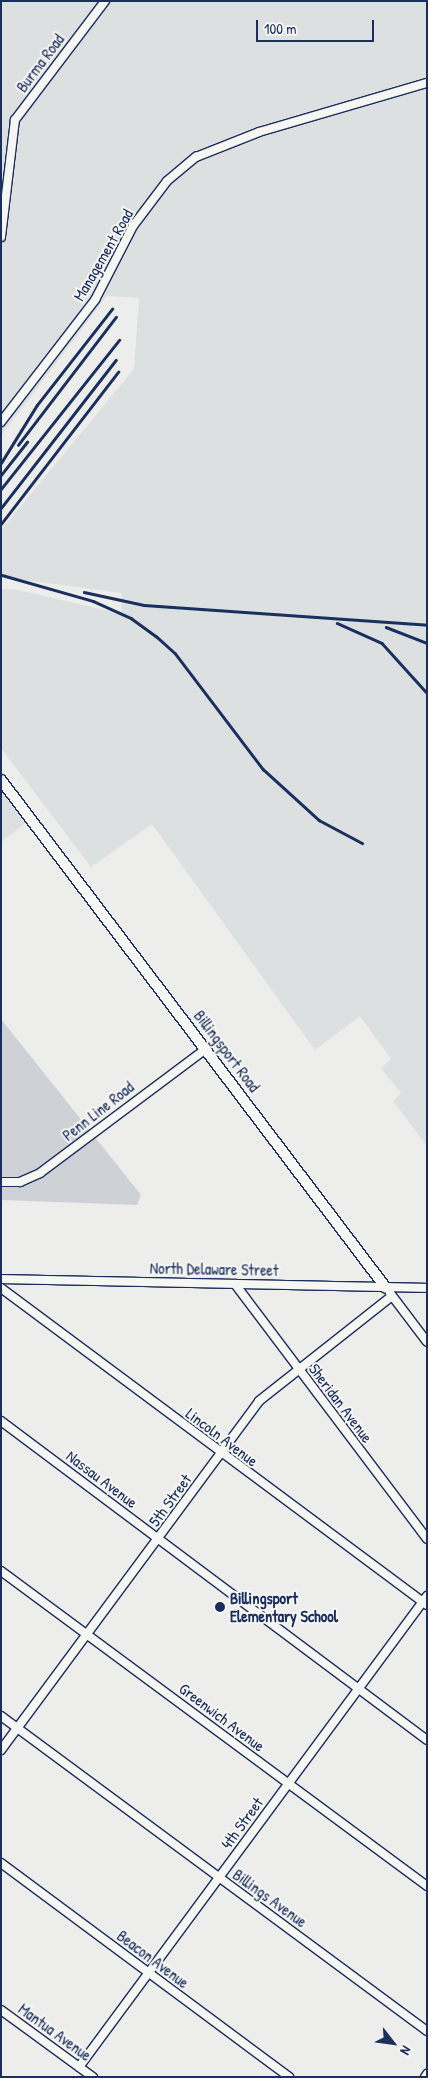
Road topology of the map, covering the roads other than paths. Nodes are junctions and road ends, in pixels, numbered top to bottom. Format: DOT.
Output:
graph roads {
  1 [pos="105,1"];
  2 [pos="427,83"];
  3 [pos="1,237"];
  4 [pos="1,422"];
  5 [pos="1,780"];
  6 [pos="206,1049"];
  7 [pos="1,1182"];
  8 [pos="1,1279"];
  9 [pos="235,1284"];
  10 [pos="1,1288"];
  11 [pos="427,1288"];
  12 [pos="389,1292"];
  13 [pos="427,1342"];
  14 [pos="297,1368"];
  15 [pos="1,1421"];
  16 [pos="221,1454"];
  17 [pos="158,1539"];
  18 [pos="427,1539"];
  19 [pos="1,1571"];
  20 [pos="425,1601"];
  21 [pos="87,1634"];
  22 [pos="358,1689"];
  23 [pos="1,1716"];
  24 [pos="18,1728"];
  25 [pos="427,1740"];
  26 [pos="1,1750"];
  27 [pos="288,1783"];
  28 [pos="1,1863"];
  29 [pos="219,1877"];
  30 [pos="427,1886"];
  31 [pos="149,1972"];
  32 [pos="1,2010"];
  33 [pos="427,2031"];
  34 [pos="79,2066"];
  35 [pos="93,2077"];
  36 [pos="289,2077"];
  1 -- 3 [label="street, Burma Road"];
  2 -- 4 [label="street, Management Road"];
  5 -- 6 [label="street, Billingsport Road"];
  6 -- 7 [label="street, Penn Line Road"];
  6 -- 12 [label="street, Billingsport Road"];
  8 -- 9 [label="street, North Delaware Street"];
  9 -- 12 [label="street, North Delaware Street"];
  9 -- 14 [label="street, Sheridan Avenue"];
  10 -- 16 [label="street, Lincoln Avenue"];
  11 -- 12 [label="street, North Delaware Street"];
  12 -- 13 [label="street, Billingsport Road"];
  12 -- 14 [label="street, 5th Street"];
  14 -- 16 [label="street, 5th Street"];
  14 -- 18 [label="street, Sheridan Avenue"];
  15 -- 17 [label="street, Nassau Avenue"];
  16 -- 17 [label="street, 5th Street"];
  16 -- 20 [label="street, Lincoln Avenue"];
  17 -- 21 [label="street, 5th Street"];
  17 -- 22 [label="street, Nassau Avenue"];
  19 -- 21 [label="street, Greenwich Avenue"];
  20 -- 22 [label="street, 4th Street"];
  21 -- 24 [label="street, 5th Street"];
  21 -- 27 [label="street, Greenwich Avenue"];
  22 -- 25 [label="street, Nassau Avenue"];
  22 -- 27 [label="street, 4th Street"];
  23 -- 24 [label="street, Billings Avenue"];
  24 -- 26 [label="street, 5th Street"];
  24 -- 29 [label="street, Billings Avenue"];
  27 -- 29 [label="street, 4th Street"];
  27 -- 30 [label="street, Greenwich Avenue"];
  28 -- 31 [label="street, Beacon Avenue"];
  29 -- 31 [label="street, 4th Street"];
  29 -- 33 [label="street, Billings Avenue"];
  31 -- 34 [label="street, 4th Street"];
  31 -- 36 [label="street, Beacon Avenue"];
  32 -- 34 [label="street, Mantua Avenue"];
  34 -- 35 [label="street, Mantua Avenue"];
}
